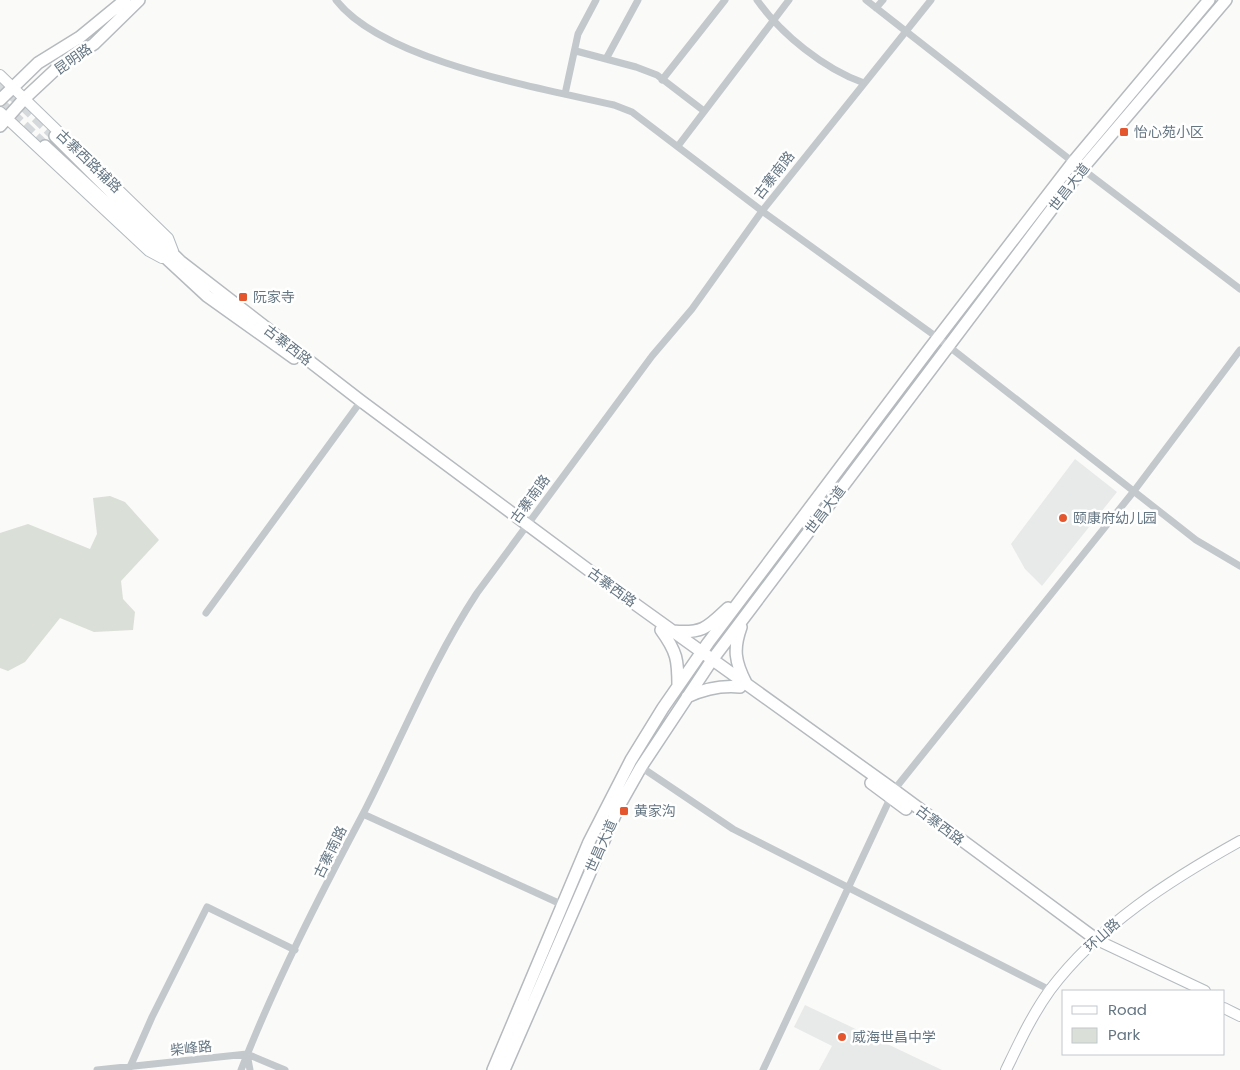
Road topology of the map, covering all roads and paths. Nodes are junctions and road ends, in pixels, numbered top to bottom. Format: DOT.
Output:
graph roads {
  1 [pos="125,0"];
  2 [pos="139,0"];
  3 [pos="336,0"];
  4 [pos="596,0"];
  5 [pos="638,0"];
  6 [pos="725,0"];
  7 [pos="757,0"];
  8 [pos="790,0"];
  9 [pos="866,0"];
  10 [pos="883,0"];
  11 [pos="931,0"];
  12 [pos="1209,0"];
  13 [pos="1226,0"];
  14 [pos="876,8"];
  15 [pos="772,22"];
  16 [pos="906,32"];
  17 [pos="576,51"];
  18 [pos="606,59"];
  19 [pos="0,75"];
  20 [pos="662,80"];
  21 [pos="864,83"];
  22 [pos="12,87"];
  23 [pos="565,94"];
  24 [pos="24,98"];
  25 [pos="0,100"];
  26 [pos="704,111"];
  27 [pos="2,119"];
  28 [pos="54,136"];
  29 [pos="45,146"];
  30 [pos="678,146"];
  31 [pos="1077,166"];
  32 [pos="762,211"];
  33 [pos="169,255"];
  34 [pos="1240,289"];
  35 [pos="938,338"];
  36 [pos="948,346"];
  37 [pos="1240,350"];
  38 [pos="360,403"];
  39 [pos="1134,491"];
  40 [pos="526,526"];
  41 [pos="1240,566"];
  42 [pos="746,594"];
  43 [pos="206,613"];
  44 [pos="746,614"];
  45 [pos="667,630"];
  46 [pos="700,655"];
  47 [pos="710,662"];
  48 [pos="743,686"];
  49 [pos="678,687"];
  50 [pos="685,698"];
  51 [pos="641,767"];
  52 [pos="893,794"];
  53 [pos="363,814"];
  54 [pos="1240,841"];
  55 [pos="848,888"];
  56 [pos="563,905"];
  57 [pos="1095,942"];
  58 [pos="295,950"];
  59 [pos="1050,990"];
  60 [pos="1188,990"];
  61 [pos="1203,990"];
  62 [pos="1225,1000"];
  63 [pos="1225,1008"];
  64 [pos="1240,1008"];
  65 [pos="1240,1016"];
  66 [pos="247,1054"];
  67 [pos="130,1067"];
  68 [pos="97,1070"];
  69 [pos="241,1070"];
  70 [pos="250,1070"];
  71 [pos="285,1070"];
  72 [pos="493,1070"];
  73 [pos="504,1070"];
  74 [pos="763,1070"];
  75 [pos="1006,1070"];
  1 -- 22 [label="main road, 昆明路"];
  2 -- 24 [label="main road, 昆明路"];
  3 -- 23 [label="street"];
  4 -- 17 [label="street"];
  5 -- 18 [label="street"];
  6 -- 20 [label="street"];
  7 -- 15 [label="street"];
  8 -- 15 [label="street"];
  9 -- 14 [label="street"];
  10 -- 14 [label="street"];
  11 -- 16 [label="street, 古寨南路"];
  12 -- 31 [label="main road, 世昌大道"];
  13 -- 31 [label="main road, 世昌大道"];
  14 -- 16 [label="street"];
  15 -- 21 [label="street"];
  15 -- 26 [label="street"];
  16 -- 21 [label="street, 古寨南路"];
  16 -- 31 [label="street"];
  17 -- 18 [label="street"];
  17 -- 23 [label="street"];
  18 -- 20 [label="street"];
  19 -- 22 [label="main road, 古寨西路辅路"];
  20 -- 26 [label="street"];
  21 -- 32 [label="street, 古寨南路"];
  22 -- 24 [label="main road, 古寨西路辅路"];
  22 -- 25 [label="main road, 昆明路"];
  23 -- 30 [label="street"];
  24 -- 27 [label="main road, 昆明路"];
  24 -- 33 [label="main road, 古寨西路辅路"];
  26 -- 30 [label="street"];
  27 -- 33 [label="main road"];
  28 -- 33 [label="main road, 古寨西路"];
  29 -- 33 [label="main road, 古寨西路"];
  30 -- 32 [label="street"];
  31 -- 34 [label="street"];
  31 -- 35 [label="main road, 世昌大道"];
  31 -- 36 [label="main road, 世昌大道"];
  32 -- 35 [label="street"];
  32 -- 40 [label="street, 古寨南路"];
  33 -- 38 [label="main road, 古寨西路"];
  35 -- 36 [label="street"];
  35 -- 42 [label="main road, 世昌大道"];
  36 -- 39 [label="street"];
  36 -- 44 [label="main road, 世昌大道"];
  37 -- 39 [label="street"];
  38 -- 40 [label="main road, 古寨西路"];
  38 -- 43 [label="street"];
  39 -- 41 [label="street"];
  39 -- 52 [label="street"];
  40 -- 45 [label="main road, 古寨西路"];
  40 -- 53 [label="street, 古寨南路"];
  42 -- 45 [label="main road"];
  42 -- 46 [label="main road, 世昌大道"];
  44 -- 47 [label="main road, 世昌大道"];
  44 -- 48 [label="main road"];
  45 -- 46 [label="main road, 古寨西路"];
  45 -- 49 [label="main road"];
  46 -- 47 [label="main road, 古寨西路"];
  46 -- 49 [label="main road, 世昌大道"];
  47 -- 48 [label="main road, 古寨西路"];
  47 -- 50 [label="main road, 世昌大道"];
  48 -- 50 [label="main road"];
  48 -- 52 [label="main road, 古寨西路"];
  49 -- 56 [label="main road, 世昌大道"];
  50 -- 51 [label="main road, 世昌大道"];
  51 -- 55 [label="street"];
  51 -- 73 [label="main road, 世昌大道"];
  52 -- 55 [label="street"];
  52 -- 57 [label="main road, 古寨西路"];
  53 -- 56 [label="street"];
  53 -- 58 [label="street, 古寨南路"];
  54 -- 57 [label="main road, 环山路"];
  55 -- 59 [label="street"];
  55 -- 74 [label="street"];
  56 -- 72 [label="main road, 世昌大道"];
  57 -- 59 [label="main road, 环山路"];
  57 -- 60 [label="main road, 古寨西路"];
  57 -- 61 [label="main road, 古寨西路"];
  58 -- 66 [label="street, 古寨南路"];
  58 -- 67 [label="street"];
  59 -- 75 [label="main road, 环山路"];
  62 -- 64 [label="main road"];
  63 -- 65 [label="main road"];
  66 -- 67 [label="street, 柴峰路"];
  66 -- 69 [label="street, 古寨南路"];
  66 -- 70 [label="street"];
  66 -- 71 [label="street, 柴峰路"];
  67 -- 68 [label="street, 柴峰路"];
}
